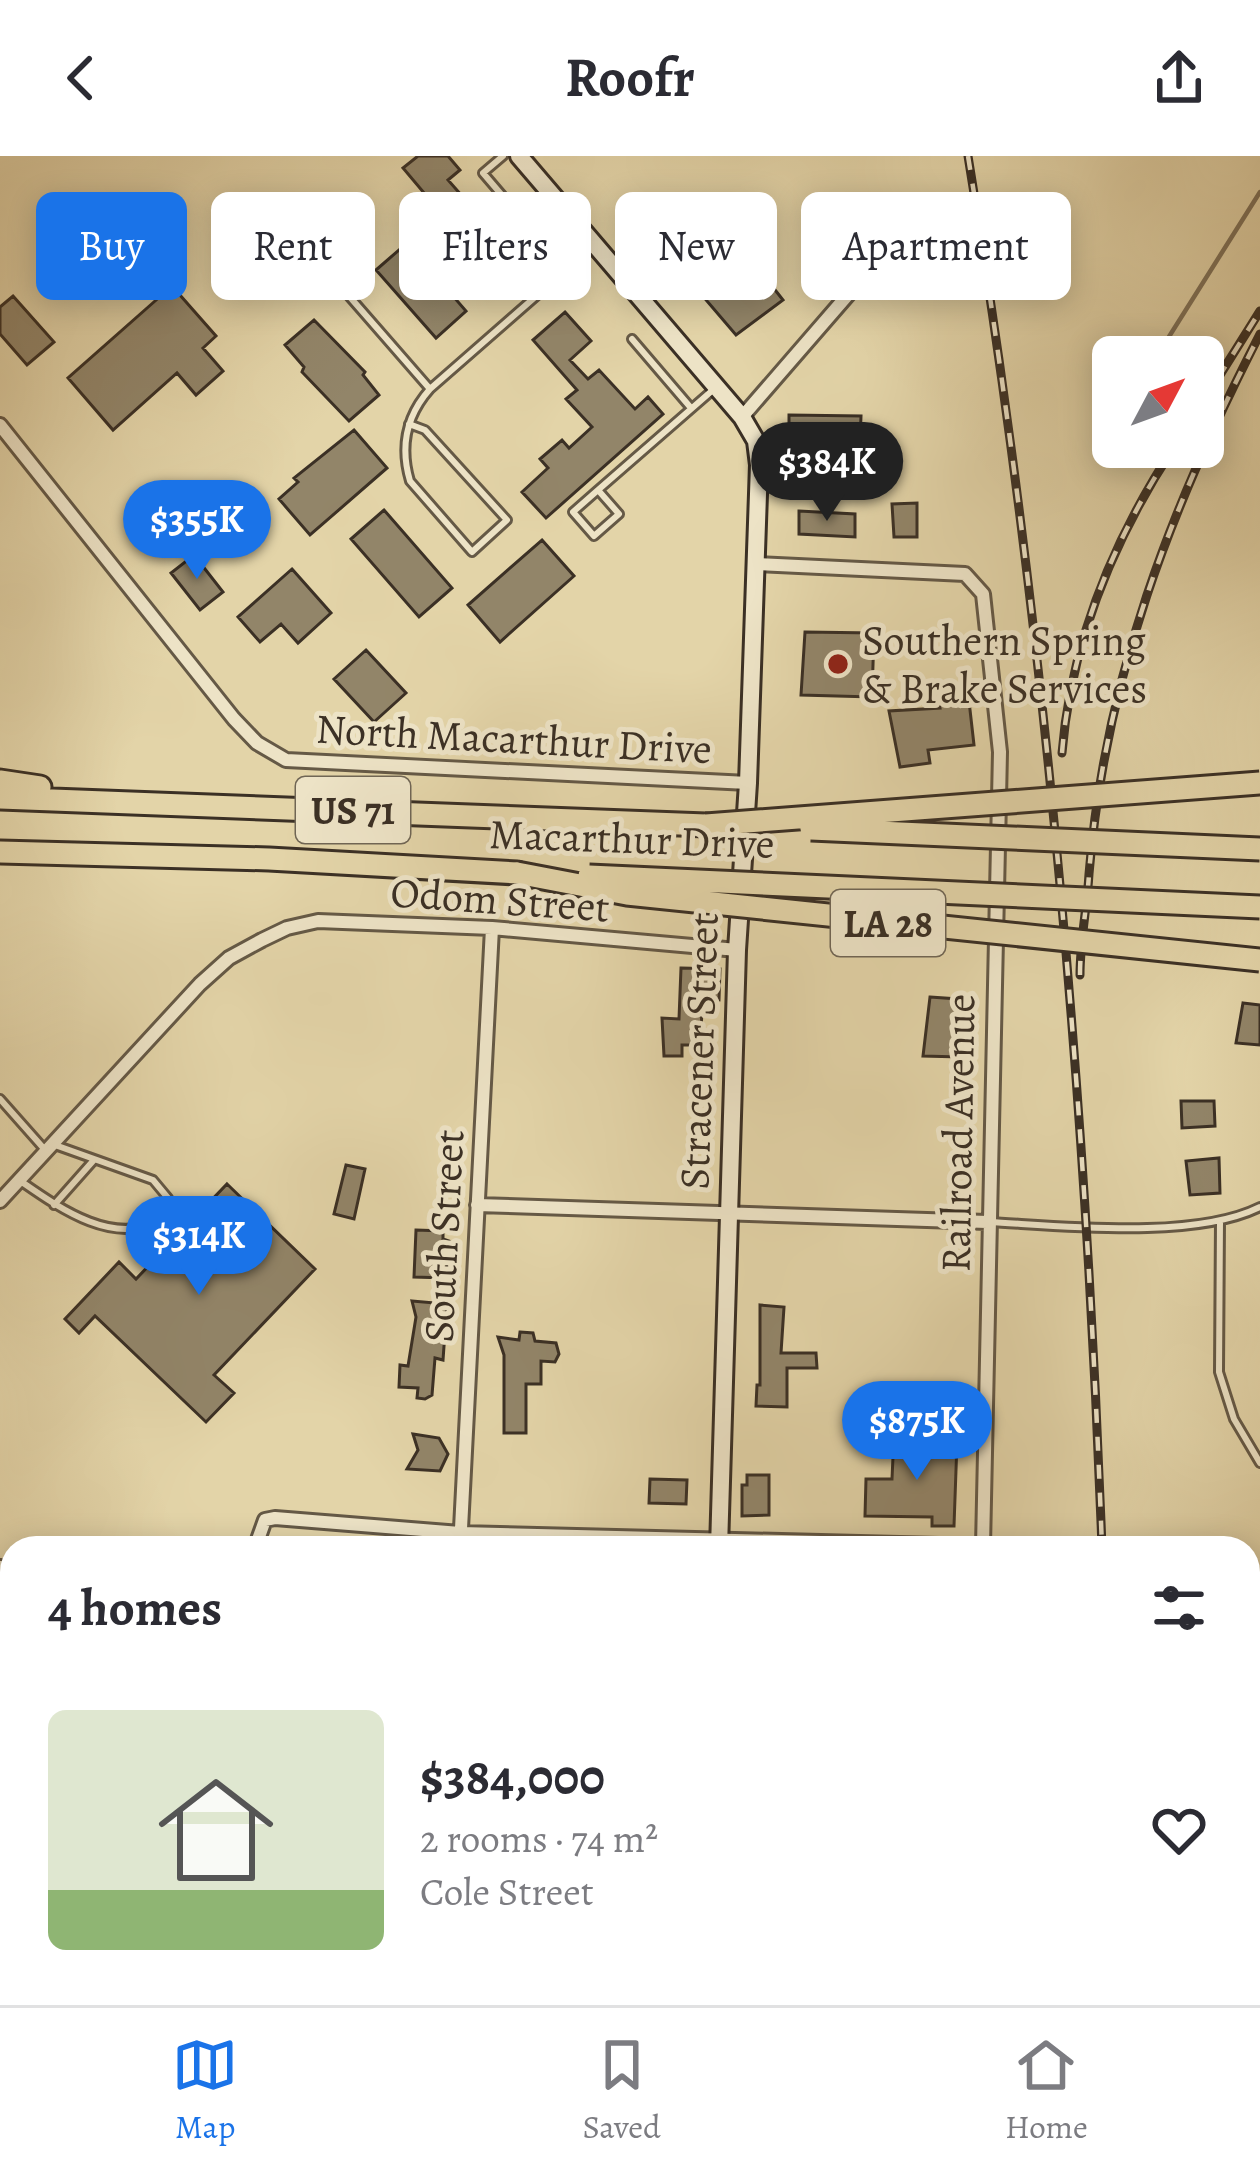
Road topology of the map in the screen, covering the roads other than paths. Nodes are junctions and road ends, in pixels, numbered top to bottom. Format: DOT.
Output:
graph roads {
  1 [pos="503,156"];
  2 [pos="519,156"];
  3 [pos="500,192"];
  4 [pos="595,245"];
  5 [pos="591,248"];
  6 [pos="353,300"];
  7 [pos="531,300"];
  8 [pos="843,300"];
  9 [pos="632,339"];
  10 [pos="716,386"];
  11 [pos="430,388"];
  12 [pos="692,408"];
  13 [pos="742,417"];
  14 [pos="409,424"];
  15 [pos="0,425"];
  16 [pos="598,490"];
  17 [pos="756,564"];
  18 [pos="0,781"];
  19 [pos="748,783"];
  20 [pos="1260,783"];
  21 [pos="0,798"];
  22 [pos="111,800"];
  23 [pos="706,825"];
  24 [pos="1260,849"];
  25 [pos="0,852"];
  26 [pos="141,854"];
  27 [pos="0,865"];
  28 [pos="517,873"];
  29 [pos="1260,907"];
  30 [pos="492,928"];
  31 [pos="737,950"];
  32 [pos="1260,960"];
  33 [pos="0,1099"];
  34 [pos="49,1147"];
  35 [pos="94,1161"];
  36 [pos="20,1180"];
  37 [pos="0,1201"];
  38 [pos="54,1204"];
  39 [pos="477,1205"];
  40 [pos="1260,1208"];
  41 [pos="728,1212"];
  42 [pos="1220,1221"];
  43 [pos="988,1222"];
  44 [pos="1260,1463"];
  45 [pos="460,1533"];
  46 [pos="259,1536"];
  47 [pos="531,1536"];
  48 [pos="719,1536"];
  49 [pos="982,1536"];
  1 -- 3 [label="lane"];
  2 -- 4 [label="street"];
  4 -- 5 [label="lane"];
  4 -- 10 [label="street"];
  6 -- 11 [label="lane"];
  7 -- 11 [label="lane"];
  8 -- 13 [label="street"];
  9 -- 12 [label="lane"];
  10 -- 12 [label="lane"];
  10 -- 13 [label="street"];
  11 -- 14 [label="lane"];
  12 -- 16 [label="lane"];
  13 -- 17 [label="street, Stracener Street"];
  14 -- 14 [label="lane"];
  15 -- 19 [label="street, North Macarthur Drive"];
  16 -- 16 [label="lane"];
  17 -- 19 [label="street, Stracener Street"];
  17 -- 43 [label="street, Railroad Avenue"];
  18 -- 22 [label="highway"];
  19 -- 31 [label="street, Stracener Street"];
  20 -- 23 [label="highway, bridge"];
  21 -- 22 [label="highway, Macarthur Drive / US 71"];
  22 -- 23 [label="highway, Macarthur Drive / US 71"];
  23 -- 24 [label="highway, Macarthur Drive / US 71, bridge"];
  25 -- 26 [label="highway, Macarthur Drive / US 71"];
  26 -- 27 [label="highway"];
  26 -- 28 [label="highway, Macarthur Drive / US 71"];
  28 -- 29 [label="highway, Macarthur Drive / US 71, bridge"];
  28 -- 32 [label="highway, LA 28, bridge"];
  30 -- 31 [label="street, Odom Street"];
  30 -- 34 [label="street, Odom Street"];
  30 -- 39 [label="street, South Street"];
  31 -- 41 [label="street, Stracener Street"];
  33 -- 34 [label="lane"];
  34 -- 35 [label="lane"];
  34 -- 36 [label="street"];
  35 -- 38 [label="lane"];
  35 -- 38 [label="lane"];
  36 -- 37 [label="street"];
  36 -- 38 [label="lane"];
  39 -- 41 [label="street"];
  39 -- 45 [label="street, South Street"];
  40 -- 42 [label="lane"];
  41 -- 43 [label="street"];
  41 -- 48 [label="street, Stracener Street"];
  42 -- 43 [label="lane"];
  42 -- 44 [label="lane"];
  43 -- 49 [label="street, Railroad Avenue"];
  45 -- 46 [label="street"];
  45 -- 47 [label="street"];
}
